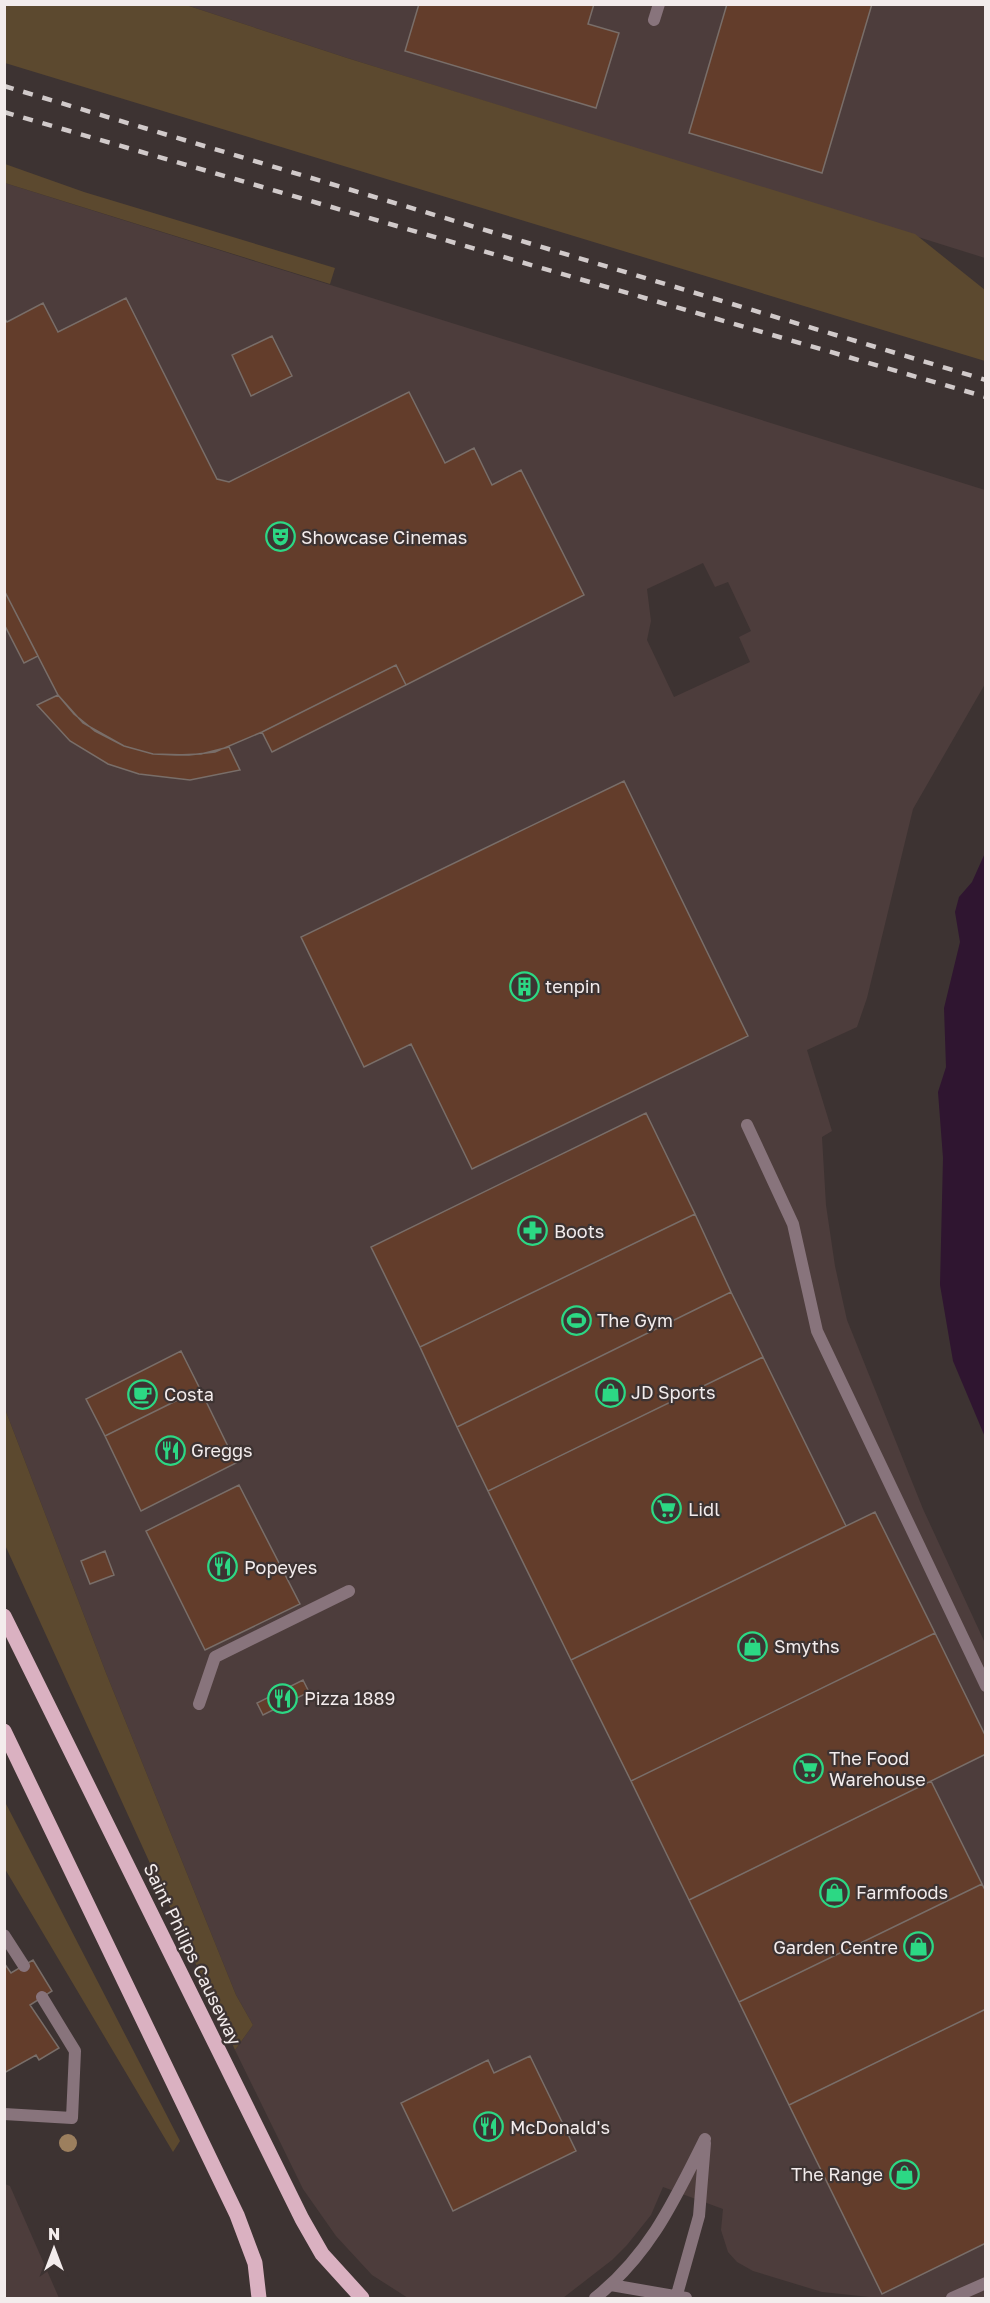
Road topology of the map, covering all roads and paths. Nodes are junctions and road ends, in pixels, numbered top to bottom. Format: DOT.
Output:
graph roads {
  1 [pos="659,4"];
  2 [pos="654,20"];
  3 [pos="747,1125"];
  4 [pos="349,1591"];
  5 [pos="4,1616"];
  6 [pos="986,1686"];
  7 [pos="199,1704"];
  8 [pos="4,1731"];
  9 [pos="4,1935"];
  10 [pos="24,1966"];
  11 [pos="42,1997"];
  12 [pos="4,2114"];
  13 [pos="986,2283"];
  14 [pos="611,2285"];
  15 [pos="259,2298"];
  16 [pos="362,2298"];
  17 [pos="595,2298"];
  18 [pos="679,2298"];
  19 [pos="952,2298"];
  1 -- 2 [label="lane"];
  3 -- 6 [label="lane"];
  4 -- 7 [label="lane"];
  5 -- 16 [label="main road, Saint Philips Causeway"];
  8 -- 15 [label="main road"];
  9 -- 10 [label="lane"];
  11 -- 12 [label="lane"];
  13 -- 19 [label="lane"];
  14 -- 17 [label="lane"];
  14 -- 18 [label="lane"];
  14 -- 18 [label="lane"];
}
